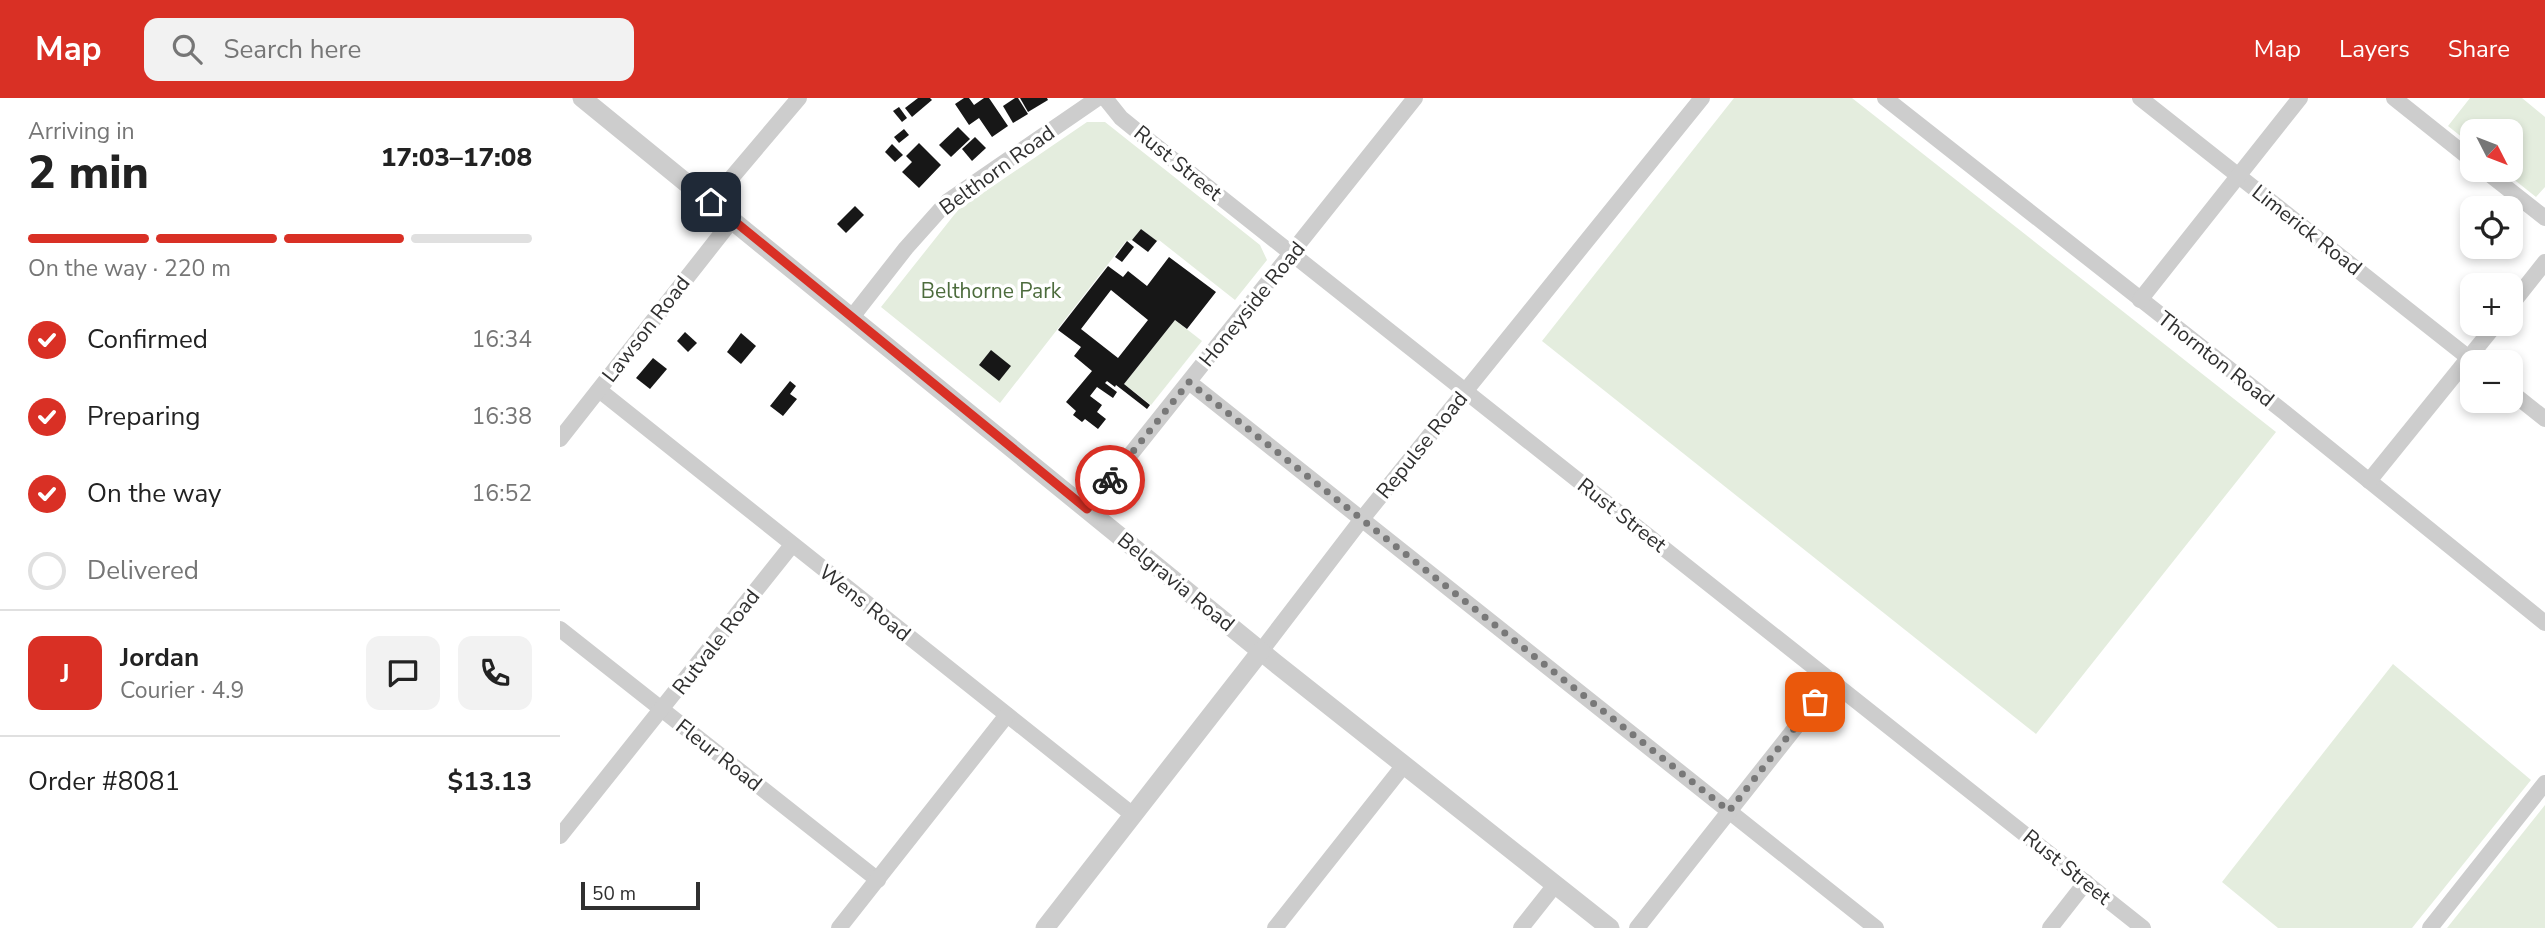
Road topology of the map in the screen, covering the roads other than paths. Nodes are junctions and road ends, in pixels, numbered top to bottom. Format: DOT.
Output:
graph roads {
  1 [pos="582,98"];
  2 [pos="799,98"];
  3 [pos="1098,98"];
  4 [pos="1105,98"];
  5 [pos="1415,98"];
  6 [pos="1702,98"];
  7 [pos="2140,98"];
  8 [pos="2300,98"];
  9 [pos="2394,98"];
  10 [pos="1894,101"];
  11 [pos="2460,151"];
  12 [pos="2238,175"];
  13 [pos="2499,182"];
  14 [pos="711,202"];
  15 [pos="2545,218"];
  16 [pos="733,219"];
  17 [pos="1292,254"];
  18 [pos="2545,262"];
  19 [pos="2523,290"];
  20 [pos="2140,300"];
  21 [pos="852,317"];
  22 [pos="2460,351"];
  23 [pos="2460,374"];
  24 [pos="1189,382"];
  25 [pos="599,390"];
  26 [pos="1466,391"];
  27 [pos="2523,401"];
  28 [pos="2545,418"];
  29 [pos="560,439"];
  30 [pos="2369,481"];
  31 [pos="1087,509"];
  32 [pos="1362,519"];
  33 [pos="792,545"];
  34 [pos="2545,623"];
  35 [pos="560,629"];
  36 [pos="1261,652"];
  37 [pos="1832,680"];
  38 [pos="662,710"];
  39 [pos="1007,715"];
  40 [pos="1404,765"];
  41 [pos="2545,783"];
  42 [pos="1729,811"];
  43 [pos="1133,816"];
  44 [pos="560,836"];
  45 [pos="878,880"];
  46 [pos="2086,883"];
  47 [pos="1555,885"];
  48 [pos="839,928"];
  49 [pos="1045,928"];
  50 [pos="1275,928"];
  51 [pos="1521,928"];
  52 [pos="1610,928"];
  53 [pos="1637,928"];
  54 [pos="1876,928"];
  55 [pos="2050,928"];
  56 [pos="2144,928"];
  57 [pos="2430,928"];
  1 -- 14 [label="street, Belgravia Road"];
  2 -- 14 [label="street"];
  3 -- 21 [label="street, Belthorn Road"];
  4 -- 17 [label="street, Rust Street"];
  5 -- 17 [label="street, Honeyside Road"];
  6 -- 26 [label="street, Repulse Road"];
  7 -- 12 [label="street, Limerick Road"];
  8 -- 12 [label="street"];
  9 -- 11 [label="street"];
  10 -- 20 [label="street, Thornton Road"];
  12 -- 20 [label="street"];
  12 -- 22 [label="street, Limerick Road"];
  13 -- 15 [label="street"];
  14 -- 16 [label="street, Belgravia Road"];
  16 -- 21 [label="street, Belgravia Road"];
  16 -- 25 [label="street, Lawson Road"];
  17 -- 24 [label="street, Honeyside Road"];
  17 -- 26 [label="street, Rust Street"];
  18 -- 19 [label="street"];
  20 -- 30 [label="street, Thornton Road"];
  21 -- 31 [label="street, Belgravia Road"];
  23 -- 30 [label="street"];
  24 -- 31 [label="street, Honeyside Road"];
  24 -- 32 [label="street"];
  25 -- 29 [label="street, Lawson Road"];
  25 -- 33 [label="street, Wens Road"];
  26 -- 32 [label="street, Repulse Road"];
  26 -- 37 [label="street, Rust Street"];
  27 -- 28 [label="street"];
  30 -- 34 [label="street, Thornton Road"];
  31 -- 36 [label="street, Belgravia Road"];
  32 -- 36 [label="street, Repulse Road"];
  32 -- 42 [label="street"];
  33 -- 38 [label="street, Rutvale Road"];
  33 -- 39 [label="street, Wens Road"];
  35 -- 38 [label="street, Fleur Road"];
  36 -- 40 [label="street, Belgravia Road"];
  36 -- 43 [label="street, Repulse Road"];
  37 -- 42 [label="street"];
  37 -- 46 [label="street, Rust Street"];
  38 -- 44 [label="street, Rutvale Road"];
  38 -- 45 [label="street, Fleur Road"];
  39 -- 43 [label="street, Wens Road"];
  39 -- 45 [label="street"];
  40 -- 47 [label="street, Belgravia Road"];
  40 -- 50 [label="street"];
  41 -- 57 [label="street"];
  42 -- 53 [label="street"];
  42 -- 54 [label="street"];
  43 -- 49 [label="street, Repulse Road"];
  45 -- 48 [label="street"];
  46 -- 55 [label="street"];
  46 -- 56 [label="street, Rust Street"];
  47 -- 51 [label="street"];
  47 -- 52 [label="street, Belgravia Road"];
}
